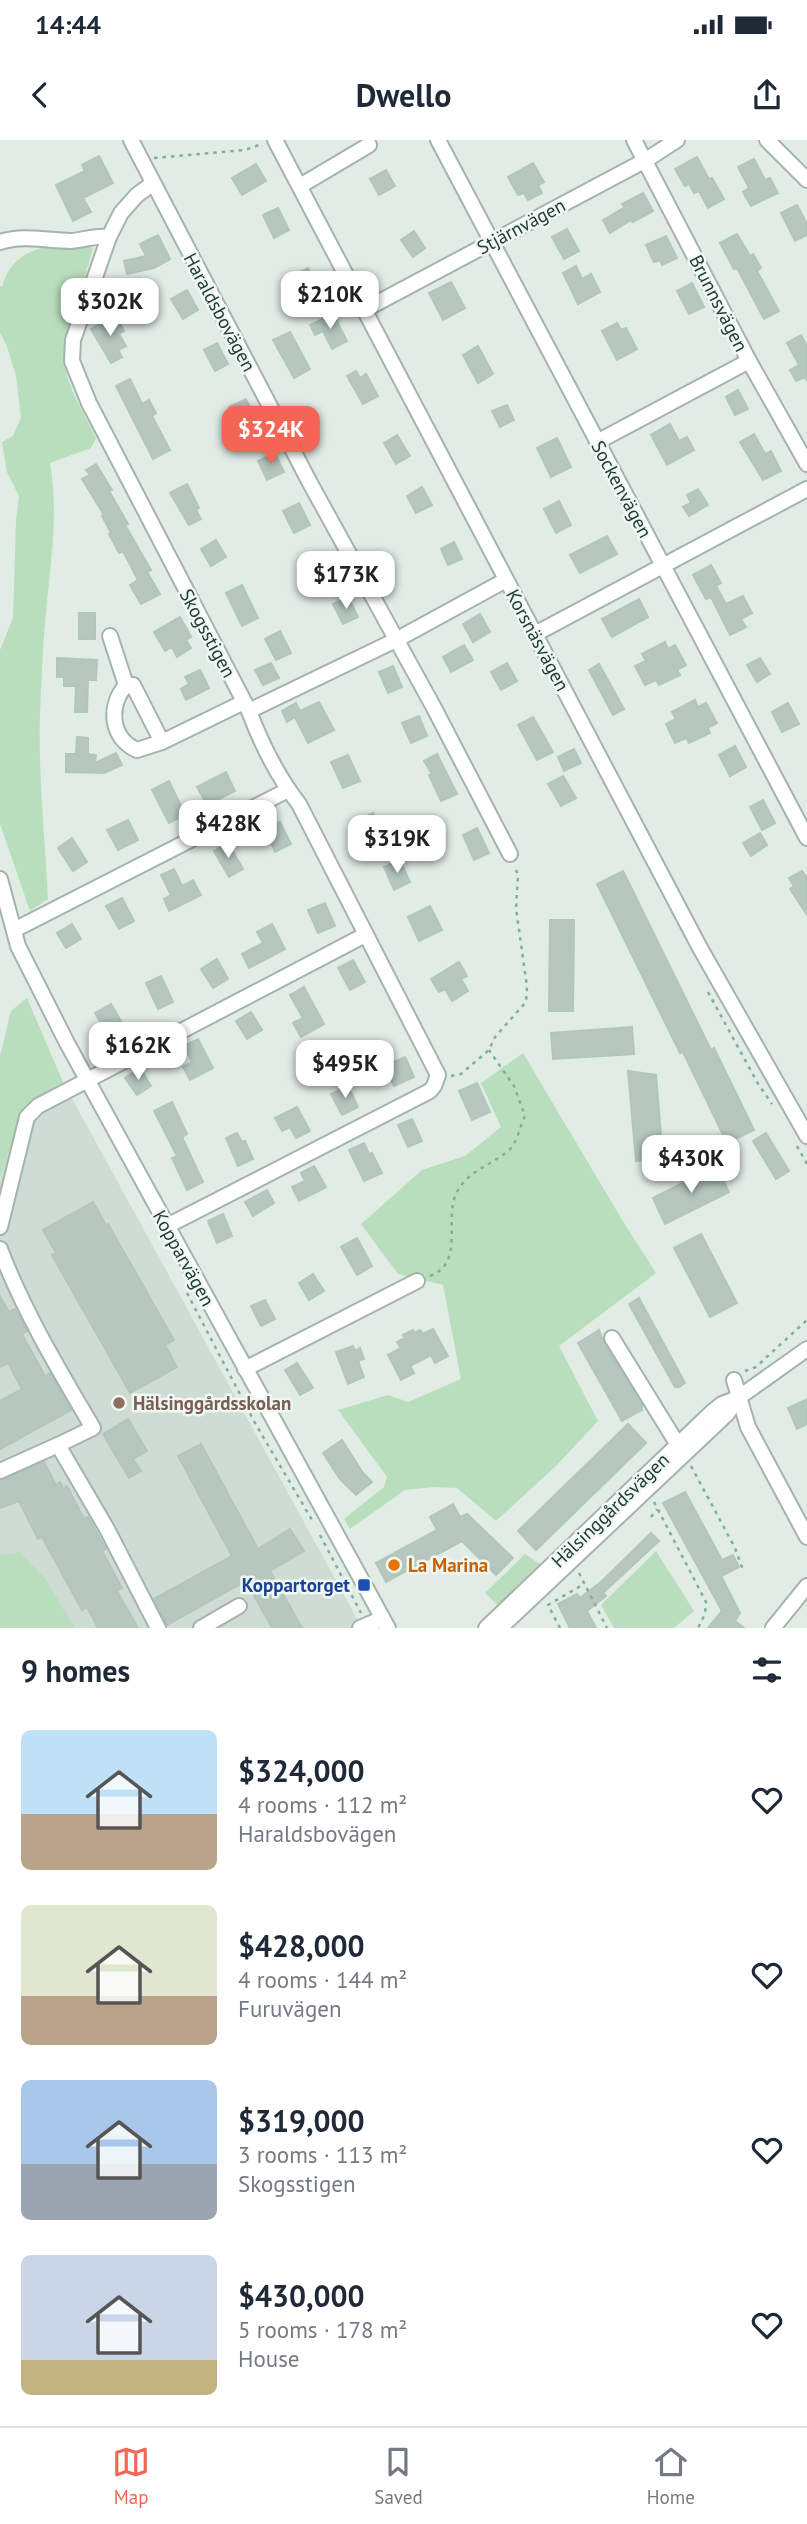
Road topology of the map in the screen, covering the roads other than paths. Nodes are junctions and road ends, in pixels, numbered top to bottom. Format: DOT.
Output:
graph roads {
  1 [pos="131,140"];
  2 [pos="275,140"];
  3 [pos="438,140"];
  4 [pos="634,140"];
  5 [pos="677,140"];
  6 [pos="767,140"];
  7 [pos="369,145"];
  8 [pos="646,160"];
  9 [pos="807,180"];
  10 [pos="152,184"];
  11 [pos="300,186"];
  12 [pos="109,237"];
  13 [pos="491,241"];
  14 [pos="0,242"];
  15 [pos="364,310"];
  16 [pos="749,361"];
  17 [pos="597,442"];
  18 [pos="807,464"];
  19 [pos="807,489"];
  20 [pos="664,566"];
  21 [pos="506,580"];
  22 [pos="535,634"];
  23 [pos="110,636"];
  24 [pos="396,640"];
  25 [pos="126,685"];
  26 [pos="247,707"];
  27 [pos="162,742"];
  28 [pos="288,790"];
  29 [pos="807,838"];
  30 [pos="510,854"];
  31 [pos="0,879"];
  32 [pos="16,929"];
  33 [pos="365,935"];
  34 [pos="86,1080"];
  35 [pos="807,1136"];
  36 [pos="167,1226"];
  37 [pos="0,1227"];
  38 [pos="0,1249"];
  39 [pos="417,1281"];
  40 [pos="612,1338"];
  41 [pos="807,1349"];
  42 [pos="245,1369"];
  43 [pos="734,1380"];
  44 [pos="738,1398"];
  45 [pos="58,1445"];
  46 [pos="682,1451"];
  47 [pos="0,1471"];
  48 [pos="807,1537"];
  49 [pos="803,1591"];
  50 [pos="239,1606"];
  51 [pos="374,1625"];
  52 [pos="158,1628"];
  53 [pos="201,1628"];
  54 [pos="486,1628"];
  55 [pos="500,1628"];
  56 [pos="773,1628"];
  1 -- 10 [label="street, Haraldsbovägen"];
  2 -- 11 [label="street, Korsnäsvägen"];
  3 -- 13 [label="street, Sockenvägen"];
  4 -- 8 [label="street, Brunnsvägen"];
  5 -- 8 [label="street, Stjärnvägen"];
  6 -- 9 [label="street"];
  7 -- 11 [label="street"];
  8 -- 13 [label="street, Stjärnvägen"];
  8 -- 16 [label="street, Brunnsvägen"];
  10 -- 12 [label="street, Skogsstigen"];
  10 -- 24 [label="street, Haraldsbovägen"];
  11 -- 15 [label="street, Korsnäsvägen"];
  12 -- 14 [label="street"];
  12 -- 26 [label="street, Skogsstigen"];
  13 -- 15 [label="street, Stjärnvägen"];
  13 -- 17 [label="street, Sockenvägen"];
  15 -- 21 [label="street, Korsnäsvägen"];
  16 -- 17 [label="street"];
  16 -- 18 [label="street, Brunnsvägen"];
  17 -- 20 [label="street, Sockenvägen"];
  19 -- 20 [label="street"];
  20 -- 22 [label="street"];
  20 -- 29 [label="street, Sockenvägen"];
  21 -- 22 [label="street, Korsnäsvägen"];
  21 -- 24 [label="street"];
  22 -- 35 [label="street, Korsnäsvägen"];
  23 -- 25 [label="street"];
  24 -- 26 [label="street"];
  24 -- 30 [label="street, Haraldsbovägen"];
  25 -- 27 [label="street"];
  25 -- 27 [label="street"];
  26 -- 27 [label="street"];
  26 -- 28 [label="street, Skogsstigen"];
  28 -- 32 [label="street"];
  28 -- 33 [label="street, Skogsstigen"];
  31 -- 32 [label="street, Kopparvägen"];
  32 -- 34 [label="street, Kopparvägen"];
  33 -- 34 [label="street"];
  33 -- 36 [label="street, Skogsstigen"];
  34 -- 36 [label="street, Kopparvägen"];
  34 -- 37 [label="street"];
  36 -- 42 [label="street, Kopparvägen"];
  38 -- 45 [label="street"];
  39 -- 42 [label="street"];
  40 -- 46 [label="street"];
  41 -- 44 [label="street, Hälsinggårdsvägen"];
  42 -- 51 [label="street, Kopparvägen"];
  43 -- 44 [label="street"];
  44 -- 46 [label="street, Hälsinggårdsvägen"];
  44 -- 48 [label="street"];
  44 -- 55 [label="street, Hälsinggårdsvägen"];
  45 -- 47 [label="street"];
  45 -- 52 [label="street"];
  46 -- 54 [label="street, Hälsinggårdsvägen"];
  49 -- 56 [label="street"];
  50 -- 53 [label="street"];
}
